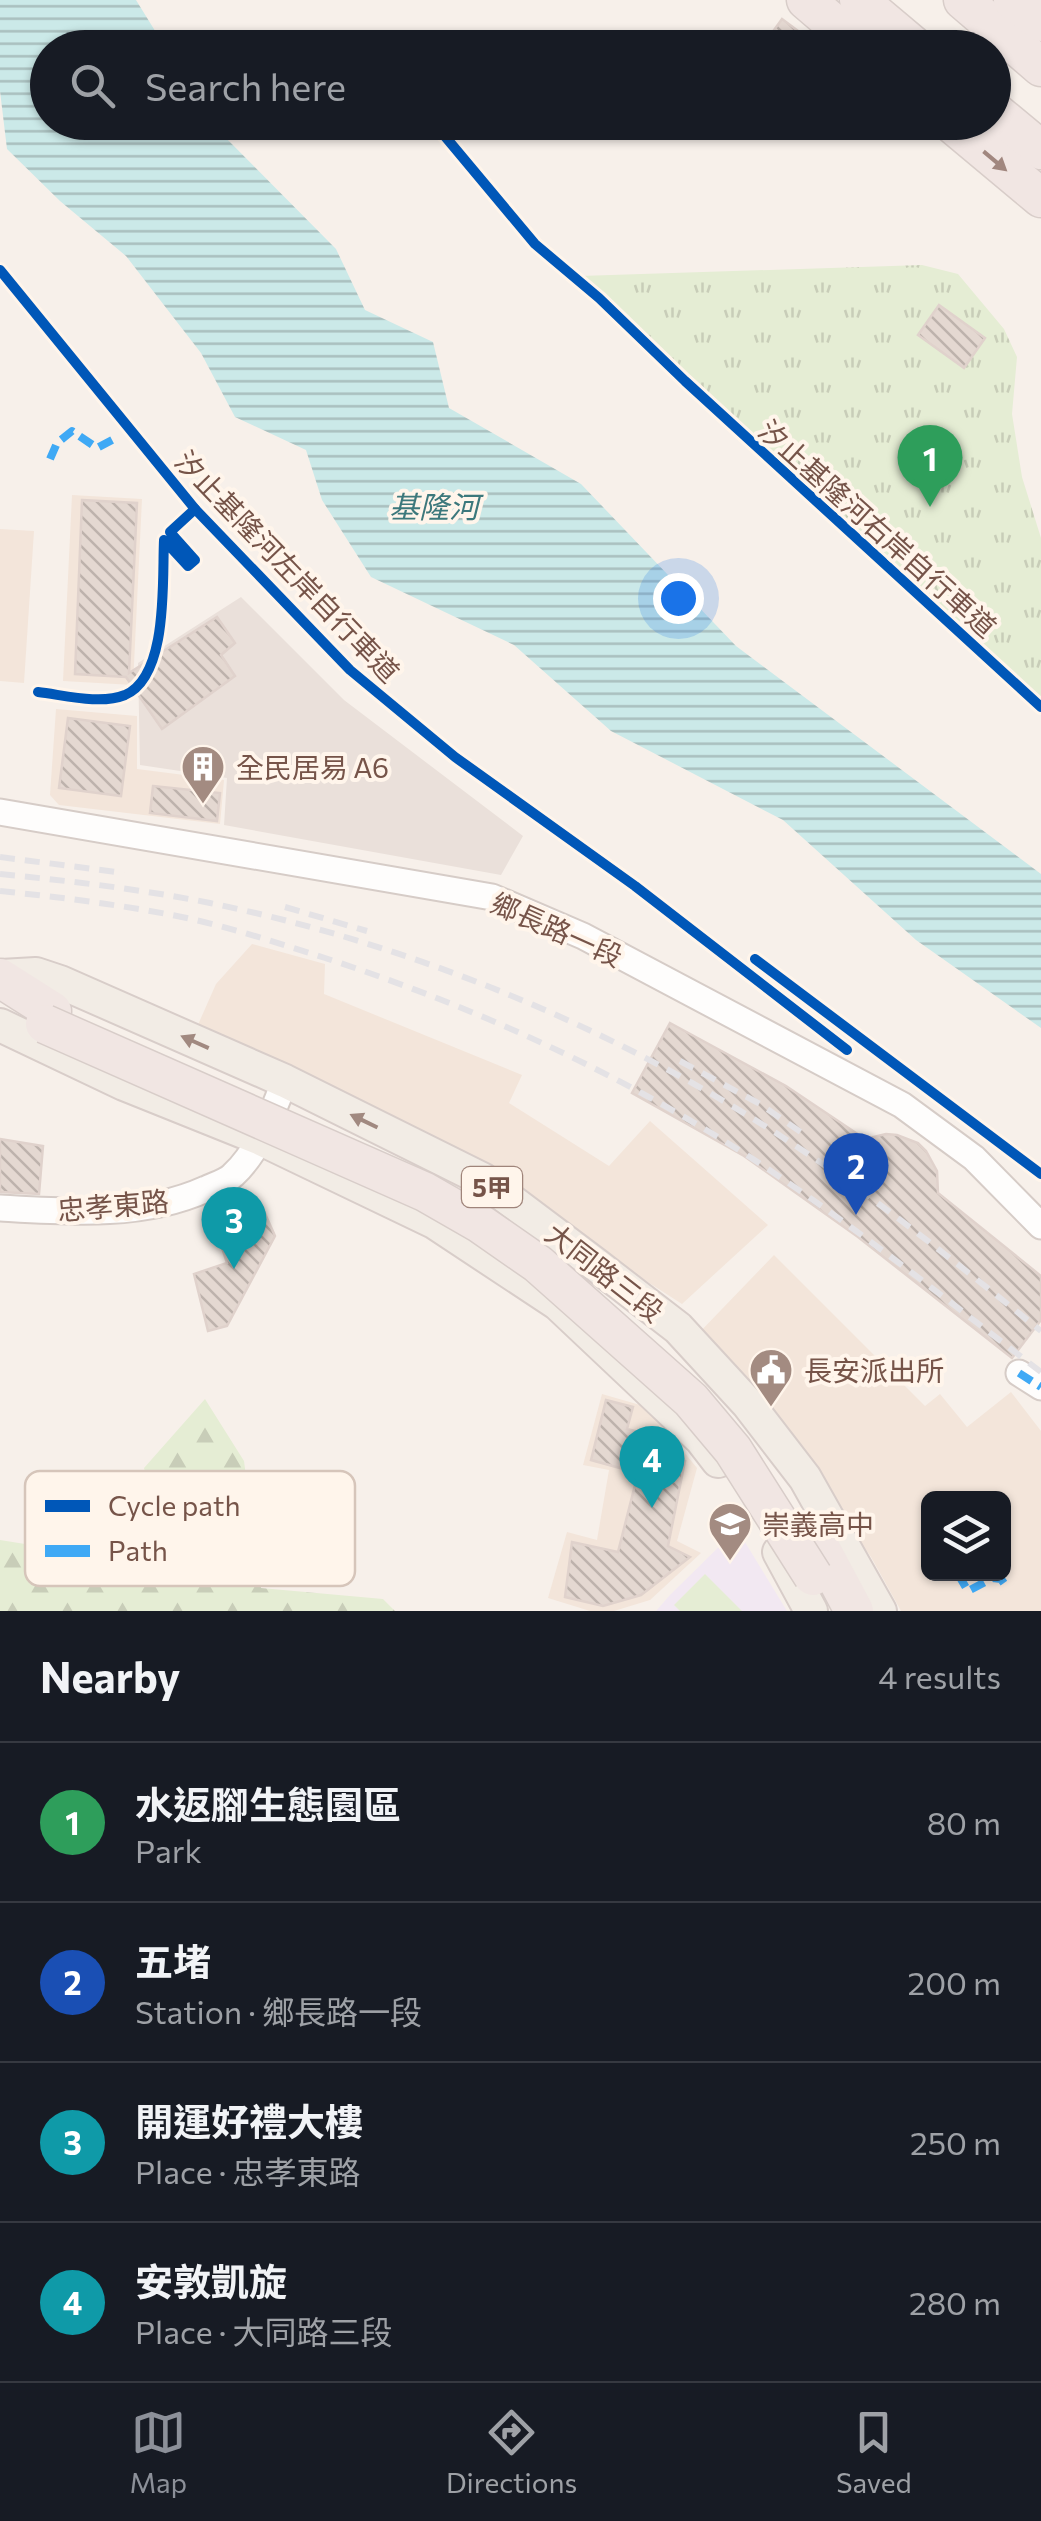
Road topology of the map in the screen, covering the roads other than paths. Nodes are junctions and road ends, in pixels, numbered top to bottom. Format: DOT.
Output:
graph roads {
  1 [pos="806,0"];
  2 [pos="859,0"];
  3 [pos="963,0"];
  4 [pos="1012,0"];
  5 [pos="1041,22"];
  6 [pos="841,30"];
  7 [pos="895,30"];
  8 [pos="998,30"];
  9 [pos="1011,41"];
  10 [pos="1041,67"];
  11 [pos="1011,125"];
  12 [pos="972,140"];
  13 [pos="1041,150"];
  14 [pos="1041,198"];
  15 [pos="0,812"];
  16 [pos="0,977"];
  17 [pos="0,994"];
  18 [pos="0,1025"];
  19 [pos="284,1081"];
  20 [pos="261,1140"];
  21 [pos="0,1208"];
  22 [pos="1041,1226"];
  23 [pos="816,1579"];
  24 [pos="830,1611"];
  25 [pos="854,1611"];
  26 [pos="880,1611"];
  1 -- 6 [label="highway"];
  2 -- 7 [label="highway"];
  3 -- 8 [label="highway"];
  4 -- 5 [label="highway"];
  9 -- 10 [label="highway"];
  11 -- 13 [label="highway"];
  12 -- 14 [label="highway, one-way"];
  15 -- 22 [label="street, 鄉長路一段"];
  19 -- 16 [label="main road, 大同路三段 / 5甲, one-way"];
  16 -- 23 [label="highway"];
  17 -- 23 [label="highway, bridge"];
  18 -- 20 [label="main road, 大同路三段 / 5甲"];
  19 -- 20 [label="street, 忠孝東路"];
  26 -- 19 [label="main road, 大同路三段 / 5甲, one-way"];
  20 -- 21 [label="street, 忠孝東路"];
  20 -- 23 [label="main road, 大同路三段 / 5甲"];
  23 -- 24 [label="highway"];
  23 -- 25 [label="highway"];
}
